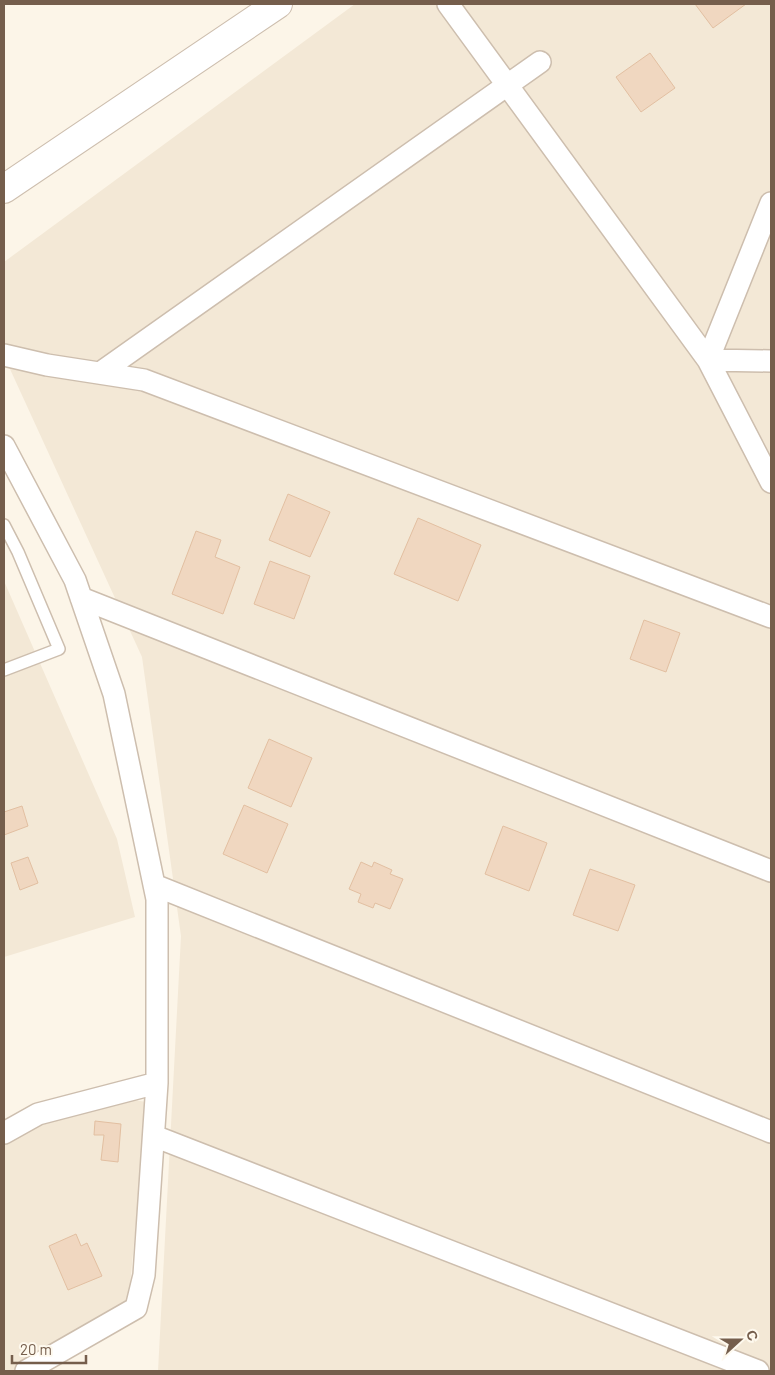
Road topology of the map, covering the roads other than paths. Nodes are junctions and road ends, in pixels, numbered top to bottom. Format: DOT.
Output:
graph roads {
  1 [pos="278,4"];
  2 [pos="448,4"];
  3 [pos="540,62"];
  4 [pos="507,86"];
  5 [pos="4,189"];
  6 [pos="771,203"];
  7 [pos="4,355"];
  8 [pos="708,360"];
  9 [pos="771,361"];
  10 [pos="100,373"];
  11 [pos="4,446"];
  12 [pos="771,482"];
  13 [pos="4,525"];
  14 [pos="81,598"];
  15 [pos="771,617"];
  16 [pos="4,670"];
  17 [pos="771,871"];
  18 [pos="154,885"];
  19 [pos="157,1083"];
  20 [pos="771,1132"];
  21 [pos="4,1133"];
  22 [pos="154,1136"];
  23 [pos="26,1371"];
  24 [pos="758,1371"];
  1 -- 5 [label="street"];
  2 -- 4 [label="street"];
  3 -- 4 [label="street"];
  4 -- 8 [label="street"];
  4 -- 10 [label="street"];
  6 -- 8 [label="street"];
  7 -- 10 [label="street"];
  8 -- 9 [label="street"];
  8 -- 12 [label="street"];
  10 -- 15 [label="street"];
  11 -- 14 [label="street"];
  13 -- 16 [label="lane"];
  14 -- 17 [label="street"];
  14 -- 18 [label="street"];
  18 -- 19 [label="street"];
  18 -- 20 [label="street"];
  19 -- 21 [label="street"];
  19 -- 22 [label="street"];
  22 -- 23 [label="street"];
  22 -- 24 [label="street"];
}
